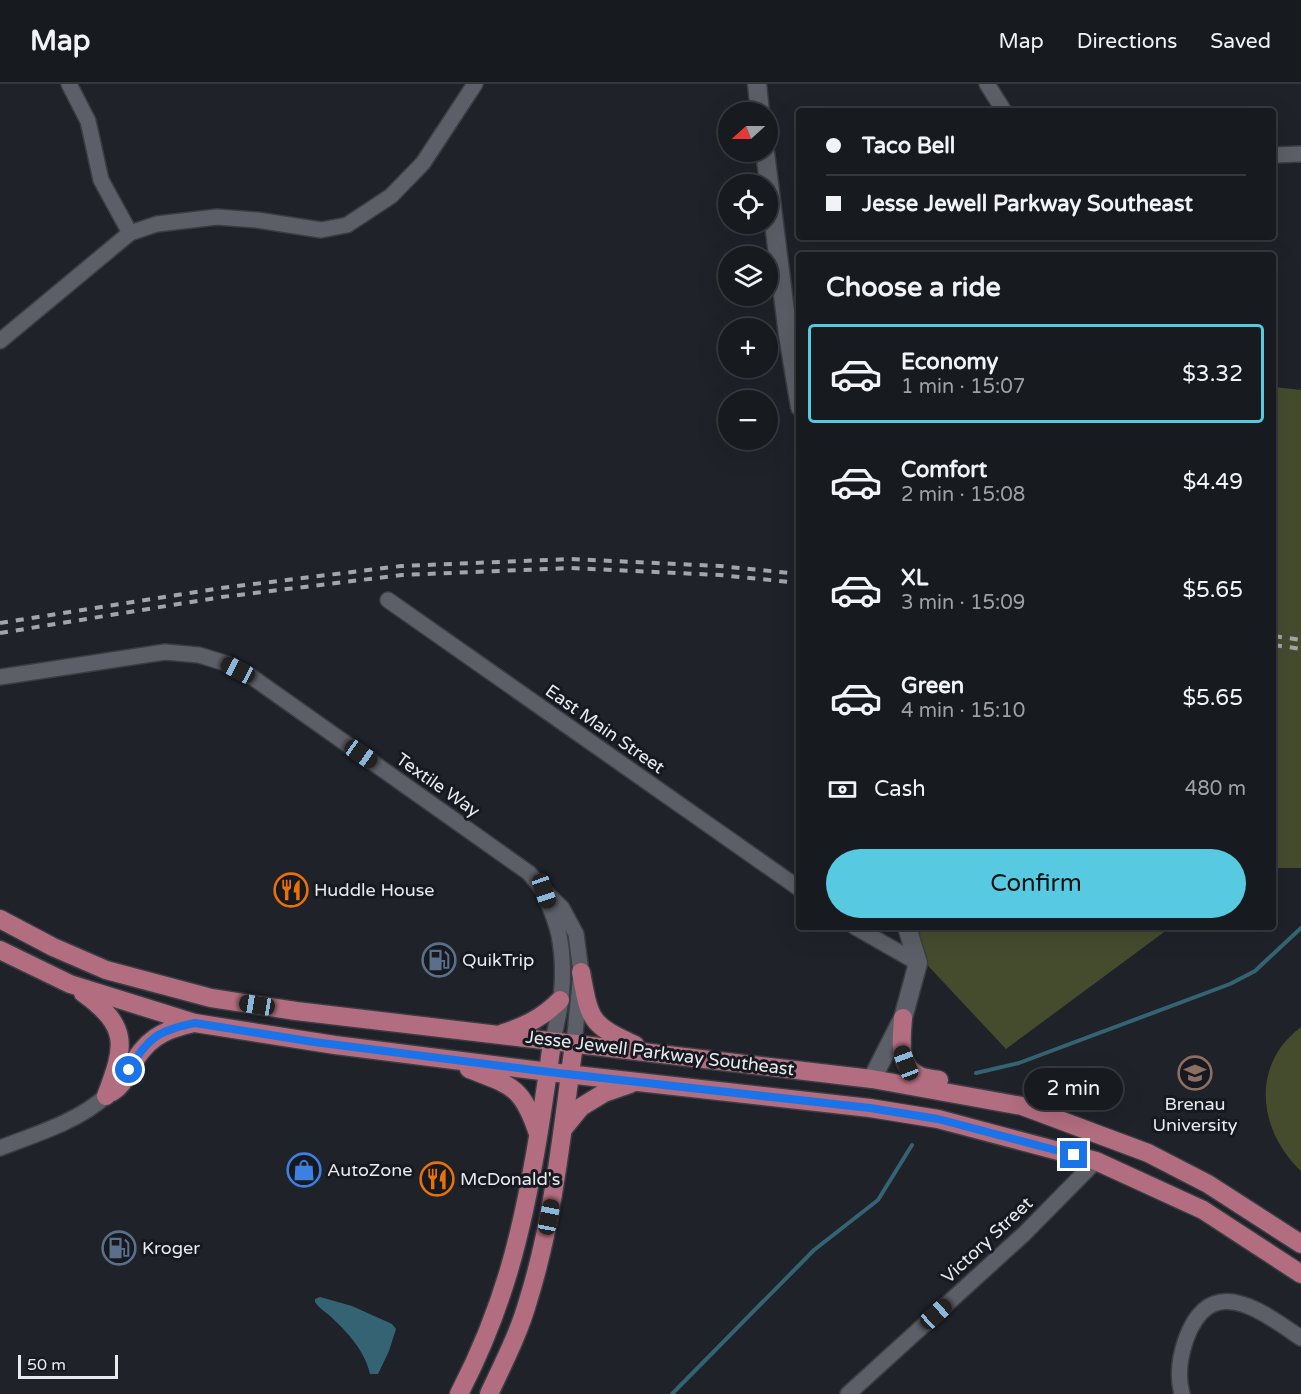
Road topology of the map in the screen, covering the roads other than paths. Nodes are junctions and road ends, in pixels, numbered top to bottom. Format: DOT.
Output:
graph roads {
  1 [pos="69,84"];
  2 [pos="475,84"];
  3 [pos="757,84"];
  4 [pos="987,84"];
  5 [pos="759,102"];
  6 [pos="1002,108"];
  7 [pos="1301,154"];
  8 [pos="1276,155"];
  9 [pos="766,162"];
  10 [pos="130,233"];
  11 [pos="0,341"];
  12 [pos="796,383"];
  13 [pos="388,600"];
  14 [pos="0,677"];
  15 [pos="796,886"];
  16 [pos="544,891"];
  17 [pos="0,919"];
  18 [pos="860,930"];
  19 [pos="908,930"];
  20 [pos="0,950"];
  21 [pos="918,963"];
  22 [pos="581,972"];
  23 [pos="70,984"];
  24 [pos="560,1000"];
  25 [pos="903,1018"];
  26 [pos="195,1023"];
  27 [pos="498,1034"];
  28 [pos="552,1042"];
  29 [pos="574,1044"];
  30 [pos="650,1052"];
  31 [pos="442,1059"];
  32 [pos="549,1072"];
  33 [pos="570,1075"];
  34 [pos="872,1079"];
  35 [pos="638,1082"];
  36 [pos="106,1096"];
  37 [pos="981,1098"];
  38 [pos="562,1130"];
  39 [pos="538,1134"];
  40 [pos="0,1148"];
  41 [pos="1096,1161"];
  42 [pos="1301,1244"];
  43 [pos="1301,1274"];
  44 [pos="1301,1338"];
  45 [pos="459,1394"];
  46 [pos="489,1394"];
  47 [pos="848,1394"];
  48 [pos="1182,1394"];
  1 -- 10 [label="street"];
  2 -- 10 [label="street"];
  3 -- 5 [label="street"];
  4 -- 6 [label="street"];
  7 -- 8 [label="street"];
  9 -- 12 [label="street"];
  10 -- 11 [label="street"];
  13 -- 15 [label="street, East Main Street"];
  14 -- 16 [label="street, Textile Way"];
  16 -- 22 [label="street, Textile Way"];
  16 -- 24 [label="street, Textile Way"];
  17 -- 27 [label="main road, Jesse Jewell Parkway Southeast"];
  18 -- 21 [label="street"];
  19 -- 21 [label="street"];
  20 -- 23 [label="main road, Jesse Jewell Parkway Southeast"];
  21 -- 25 [label="street"];
  22 -- 29 [label="street, Textile Way"];
  22 -- 30 [label="main road"];
  23 -- 26 [label="main road, Jesse Jewell Parkway Southeast"];
  23 -- 36 [label="main road"];
  24 -- 27 [label="main road"];
  24 -- 28 [label="street, Textile Way"];
  25 -- 34 [label="street"];
  25 -- 37 [label="main road"];
  26 -- 31 [label="main road, Jesse Jewell Parkway Southeast"];
  26 -- 36 [label="main road"];
  27 -- 28 [label="main road, Jesse Jewell Parkway Southeast"];
  28 -- 29 [label="main road, Jesse Jewell Parkway Southeast"];
  28 -- 32 [label="main road"];
  29 -- 30 [label="main road, Jesse Jewell Parkway Southeast"];
  29 -- 33 [label="main road"];
  30 -- 34 [label="main road, Jesse Jewell Parkway Southeast"];
  31 -- 32 [label="main road, Jesse Jewell Parkway Southeast"];
  31 -- 39 [label="main road"];
  32 -- 33 [label="main road, Jesse Jewell Parkway Southeast"];
  32 -- 39 [label="main road"];
  33 -- 35 [label="main road, Jesse Jewell Parkway Southeast"];
  33 -- 38 [label="main road"];
  34 -- 37 [label="main road, Jesse Jewell Parkway Southeast"];
  35 -- 38 [label="main road"];
  35 -- 41 [label="main road, Jesse Jewell Parkway Southeast"];
  36 -- 40 [label="street"];
  37 -- 42 [label="main road, Jesse Jewell Parkway Southeast"];
  38 -- 46 [label="main road"];
  39 -- 45 [label="main road"];
  41 -- 43 [label="main road, Jesse Jewell Parkway Southeast"];
  41 -- 47 [label="street, Victory Street"];
  44 -- 48 [label="street"];
}
